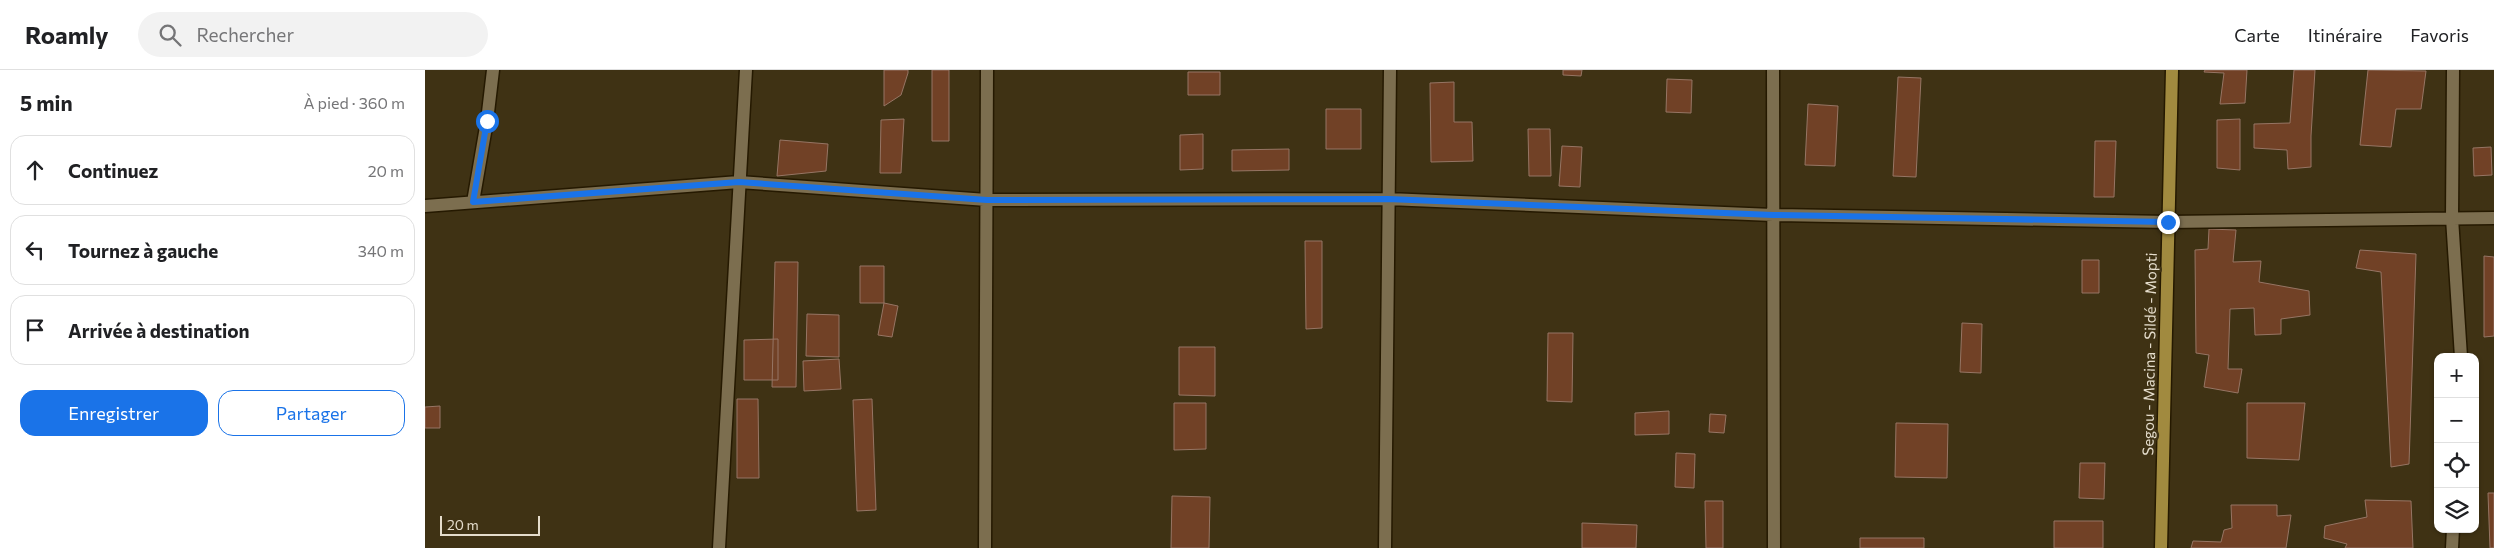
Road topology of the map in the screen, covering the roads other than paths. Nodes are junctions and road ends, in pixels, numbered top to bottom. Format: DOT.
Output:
graph roads {
  1 [pos="493,70"];
  2 [pos="746,70"];
  3 [pos="987,70"];
  4 [pos="1390,70"];
  5 [pos="1773,70"];
  6 [pos="2171,70"];
  7 [pos="2453,70"];
  8 [pos="739,182"];
  9 [pos="1388,199"];
  10 [pos="987,200"];
  11 [pos="473,202"];
  12 [pos="425,206"];
  13 [pos="1773,215"];
  14 [pos="2452,218"];
  15 [pos="2494,218"];
  16 [pos="2168,222"];
  17 [pos="2461,353"];
  18 [pos="2453,533"];
  19 [pos="719,548"];
  20 [pos="985,548"];
  21 [pos="1385,548"];
  22 [pos="1774,548"];
  23 [pos="2161,548"];
  24 [pos="2452,548"];
  1 -- 11 [label="street"];
  2 -- 8 [label="street"];
  3 -- 10 [label="street"];
  4 -- 9 [label="street"];
  5 -- 13 [label="street"];
  6 -- 16 [label="main road, Segou - Macina - Sildé - Mopti"];
  7 -- 14 [label="street"];
  8 -- 10 [label="street"];
  8 -- 11 [label="street"];
  8 -- 19 [label="street"];
  9 -- 10 [label="street"];
  9 -- 13 [label="street"];
  9 -- 21 [label="street"];
  10 -- 20 [label="street"];
  11 -- 12 [label="street"];
  13 -- 16 [label="street"];
  13 -- 22 [label="street"];
  14 -- 15 [label="street"];
  14 -- 16 [label="street"];
  14 -- 17 [label="street"];
  16 -- 23 [label="main road, Segou - Macina - Sildé - Mopti"];
  18 -- 24 [label="street"];
}
